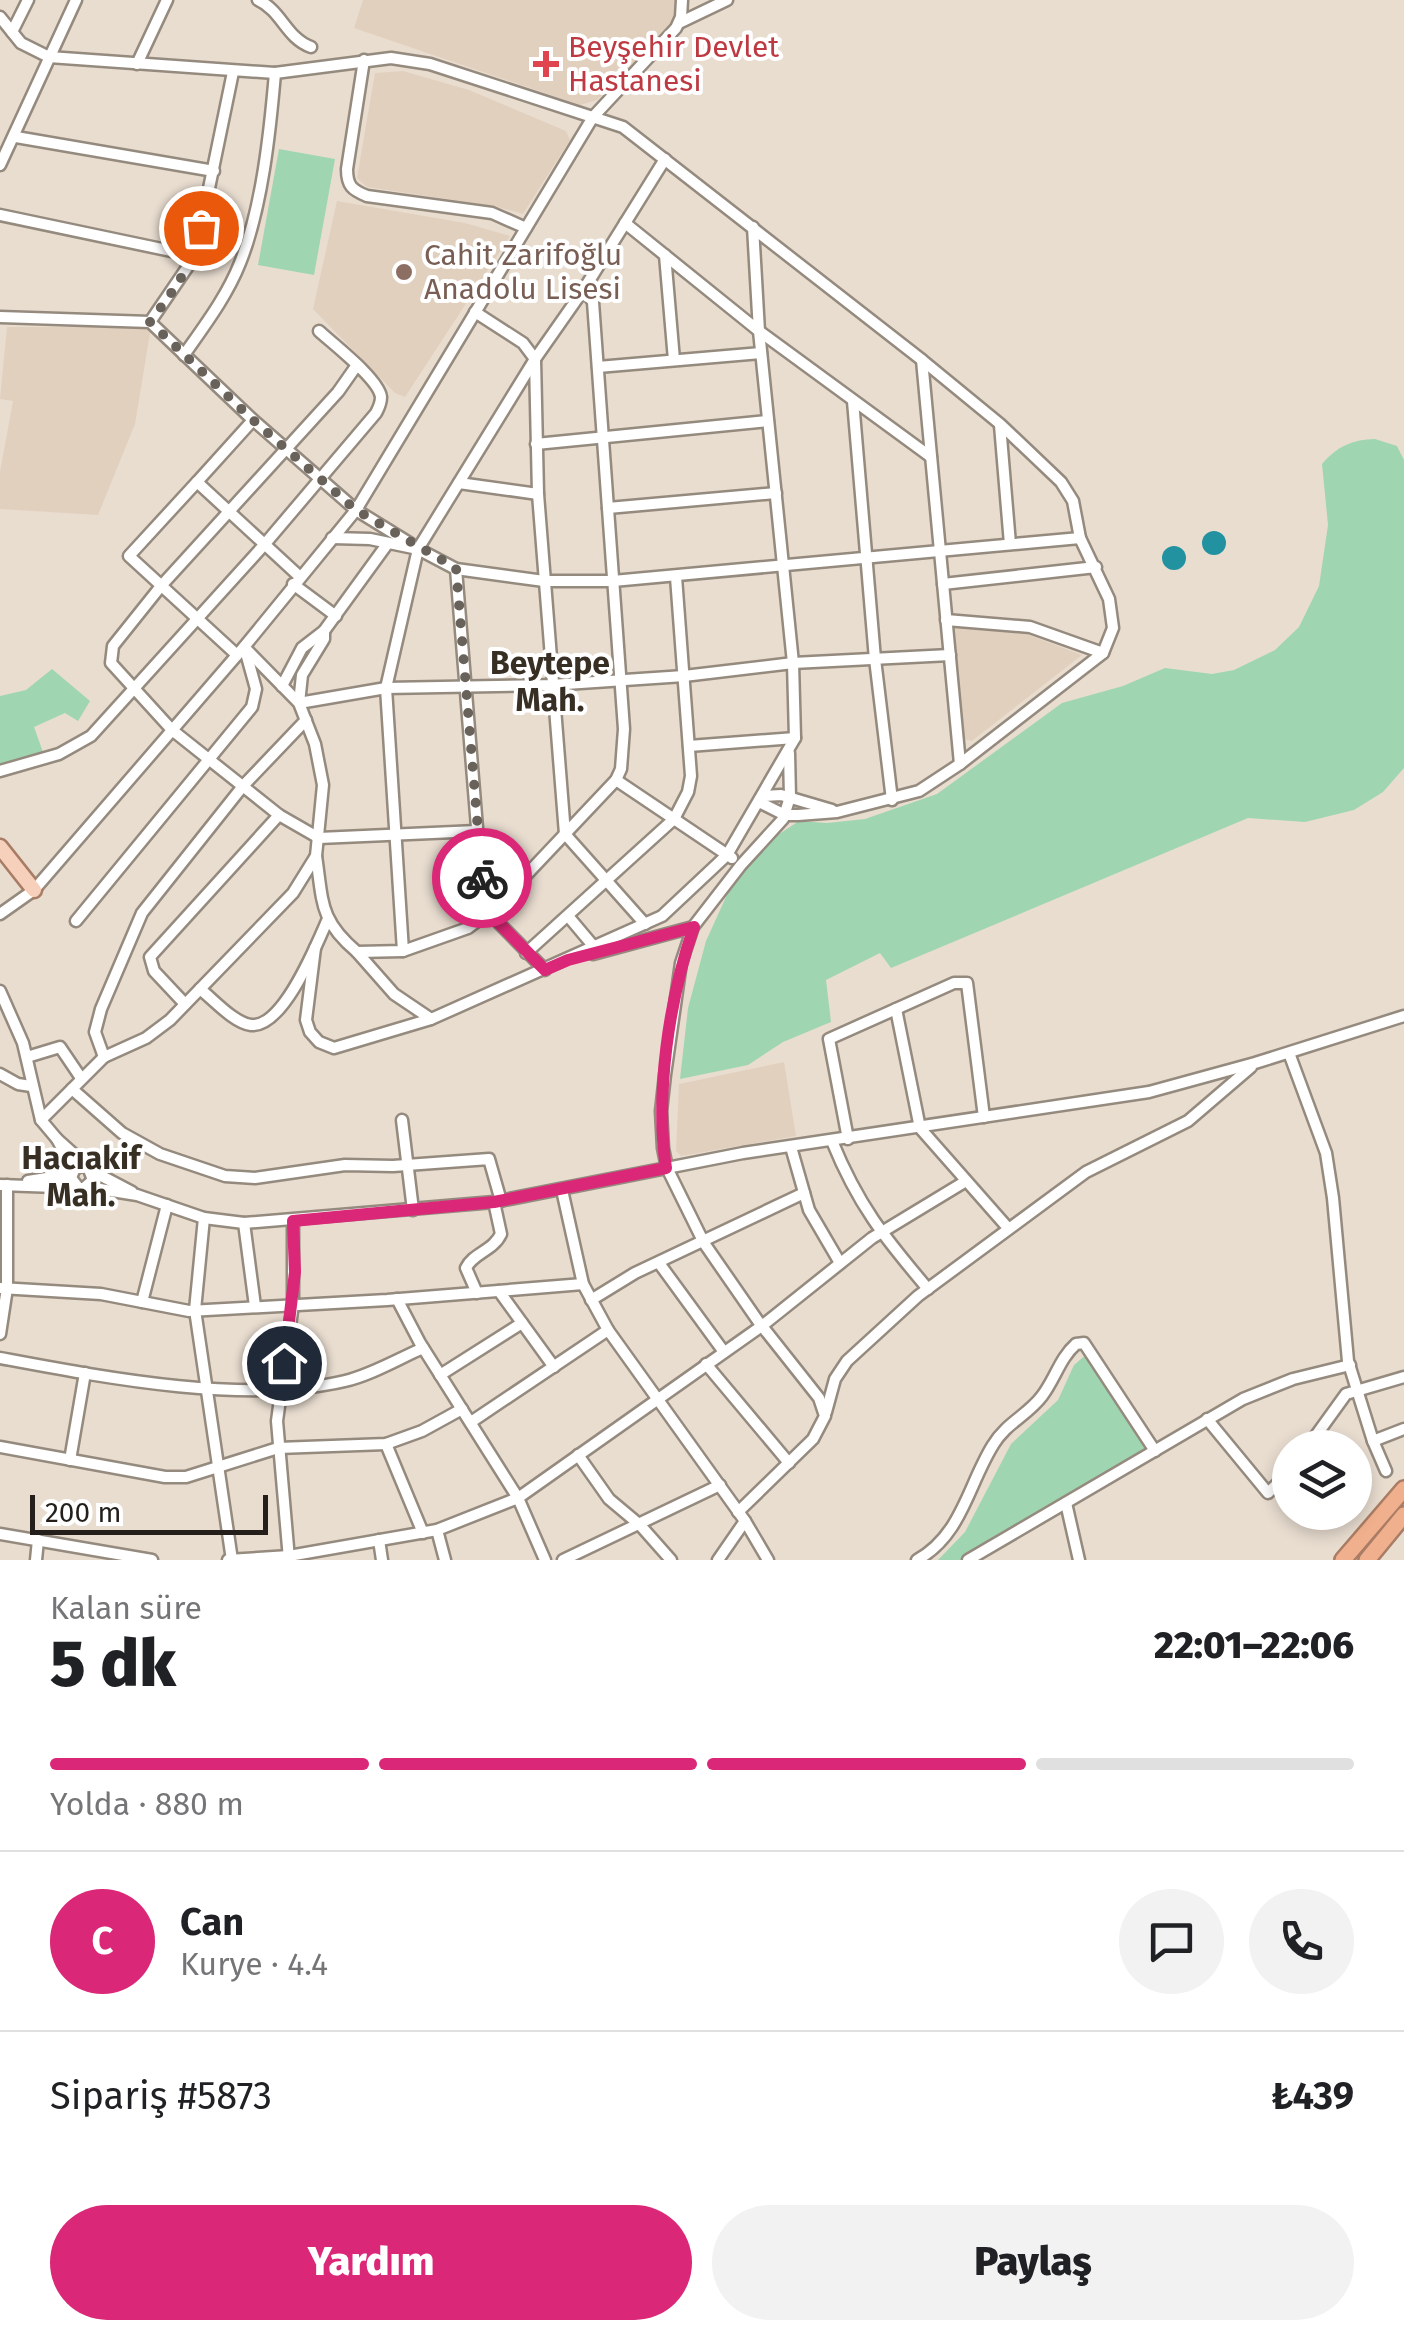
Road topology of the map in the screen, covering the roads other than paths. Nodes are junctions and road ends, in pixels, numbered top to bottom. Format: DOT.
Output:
graph roads {
  1 [pos="28,0"];
  2 [pos="76,0"];
  3 [pos="167,0"];
  4 [pos="258,0"];
  5 [pos="682,0"];
  6 [pos="726,0"];
  7 [pos="0,18"];
  8 [pos="679,22"];
  9 [pos="12,32"];
  10 [pos="311,47"];
  11 [pos="49,58"];
  12 [pos="364,60"];
  13 [pos="137,64"];
  14 [pos="234,72"];
  15 [pos="275,73"];
  16 [pos="593,116"];
  17 [pos="16,137"];
  18 [pos="665,159"];
  19 [pos="0,166"];
  20 [pos="214,171"];
  21 [pos="0,215"];
  22 [pos="624,223"];
  23 [pos="753,227"];
  24 [pos="526,228"];
  25 [pos="665,255"];
  26 [pos="195,256"];
  27 [pos="584,289"];
  28 [pos="475,312"];
  29 [pos="0,314"];
  30 [pos="150,322"];
  31 [pos="758,330"];
  32 [pos="319,331"];
  33 [pos="761,353"];
  34 [pos="184,355"];
  35 [pos="535,359"];
  36 [pos="674,360"];
  37 [pos="922,360"];
  38 [pos="357,365"];
  39 [pos="598,366"];
  40 [pos="852,400"];
  41 [pos="253,420"];
  42 [pos="768,421"];
  43 [pos="1000,424"];
  44 [pos="603,440"];
  45 [pos="536,444"];
  46 [pos="286,449"];
  47 [pos="931,457"];
  48 [pos="320,478"];
  49 [pos="197,482"];
  50 [pos="460,484"];
  51 [pos="538,494"];
  52 [pos="776,494"];
  53 [pos="608,508"];
  54 [pos="356,510"];
  55 [pos="229,514"];
  56 [pos="332,538"];
  57 [pos="1080,538"];
  58 [pos="388,543"];
  59 [pos="1010,544"];
  60 [pos="264,545"];
  61 [pos="418,549"];
  62 [pos="940,551"];
  63 [pos="868,558"];
  64 [pos="784,566"];
  65 [pos="1096,567"];
  66 [pos="456,568"];
  67 [pos="676,576"];
  68 [pos="296,580"];
  69 [pos="544,581"];
  70 [pos="613,581"];
  71 [pos="943,584"];
  72 [pos="162,586"];
  73 [pos="336,616"];
  74 [pos="197,618"];
  75 [pos="946,620"];
  76 [pos="324,631"];
  77 [pos="240,651"];
  78 [pos="1103,653"];
  79 [pos="950,655"];
  80 [pos="875,659"];
  81 [pos="793,663"];
  82 [pos="684,676"];
  83 [pos="620,680"];
  84 [pos="551,685"];
  85 [pos="282,686"];
  86 [pos="468,686"];
  87 [pos="386,688"];
  88 [pos="132,690"];
  89 [pos="299,703"];
  90 [pos="306,720"];
  91 [pos="172,730"];
  92 [pos="795,738"];
  93 [pos="688,746"];
  94 [pos="789,750"];
  95 [pos="209,758"];
  96 [pos="960,764"];
  97 [pos="0,771"];
  98 [pos="616,780"];
  99 [pos="243,786"];
  100 [pos="790,797"];
  101 [pos="762,799"];
  102 [pos="892,800"];
  103 [pos="837,812"];
  104 [pos="280,814"];
  105 [pos="785,815"];
  106 [pos="674,819"];
  107 [pos="477,831"];
  108 [pos="565,834"];
  109 [pos="393,835"];
  110 [pos="318,838"];
  111 [pos="0,847"];
  112 [pos="728,855"];
  113 [pos="316,856"];
  114 [pos="742,864"];
  115 [pos="608,882"];
  116 [pos="34,890"];
  117 [pos="488,912"];
  118 [pos="0,914"];
  119 [pos="568,916"];
  120 [pos="327,921"];
  121 [pos="76,922"];
  122 [pos="646,924"];
  123 [pos="694,927"];
  124 [pos="315,948"];
  125 [pos="594,948"];
  126 [pos="403,951"];
  127 [pos="356,952"];
  128 [pos="526,953"];
  129 [pos="568,960"];
  130 [pos="545,970"];
  131 [pos="200,989"];
  132 [pos="0,990"];
  133 [pos="186,1004"];
  134 [pos="896,1009"];
  135 [pos="1404,1016"];
  136 [pos="430,1020"];
  137 [pos="1289,1053"];
  138 [pos="27,1057"];
  139 [pos="104,1058"];
  140 [pos="1255,1063"];
  141 [pos="0,1074"];
  142 [pos="82,1078"];
  143 [pos="31,1086"];
  144 [pos="72,1089"];
  145 [pos="984,1118"];
  146 [pos="41,1120"];
  147 [pos="402,1120"];
  148 [pos="920,1128"];
  149 [pos="848,1138"];
  150 [pos="57,1140"];
  151 [pos="832,1141"];
  152 [pos="791,1147"];
  153 [pos="407,1165"];
  154 [pos="666,1168"];
  155 [pos="90,1169"];
  156 [pos="73,1172"];
  157 [pos="966,1181"];
  158 [pos="4,1185"];
  159 [pos="82,1187"];
  160 [pos="562,1190"];
  161 [pos="804,1193"];
  162 [pos="137,1195"];
  163 [pos="497,1201"];
  164 [pos="167,1206"];
  165 [pos="413,1210"];
  166 [pos="204,1218"];
  167 [pos="293,1221"];
  168 [pos="244,1223"];
  169 [pos="1008,1228"];
  170 [pos="880,1233"];
  171 [pos="704,1243"];
  172 [pos="658,1263"];
  173 [pos="840,1263"];
  174 [pos="583,1284"];
  175 [pos="3,1288"];
  176 [pos="928,1289"];
  177 [pos="499,1292"];
  178 [pos="478,1293"];
  179 [pos="397,1300"];
  180 [pos="591,1300"];
  181 [pos="142,1302"];
  182 [pos="293,1304"];
  183 [pos="254,1306"];
  184 [pos="195,1310"];
  185 [pos="522,1323"];
  186 [pos="763,1325"];
  187 [pos="608,1330"];
  188 [pos="0,1334"];
  189 [pos="423,1348"];
  190 [pos="724,1352"];
  191 [pos="0,1358"];
  192 [pos="706,1364"];
  193 [pos="554,1366"];
  194 [pos="1350,1366"];
  195 [pos="84,1374"];
  196 [pos="440,1375"];
  197 [pos="1404,1377"];
  198 [pos="206,1387"];
  199 [pos="1356,1390"];
  200 [pos="279,1392"];
  201 [pos="659,1398"];
  202 [pos="462,1409"];
  203 [pos="825,1416"];
  204 [pos="1206,1419"];
  205 [pos="471,1422"];
  206 [pos="1320,1430"];
  207 [pos="1404,1430"];
  208 [pos="1373,1442"];
  209 [pos="386,1444"];
  210 [pos="0,1447"];
  211 [pos="278,1448"];
  212 [pos="1155,1451"];
  213 [pos="578,1456"];
  214 [pos="70,1460"];
  215 [pos="789,1462"];
  216 [pos="219,1468"];
  217 [pos="1386,1470"];
  218 [pos="720,1486"];
  219 [pos="1404,1489"];
  220 [pos="1272,1490"];
  221 [pos="518,1498"];
  222 [pos="1066,1503"];
  223 [pos="1404,1515"];
  224 [pos="742,1516"];
  225 [pos="640,1525"];
  226 [pos="437,1530"];
  227 [pos="423,1533"];
  228 [pos="0,1534"];
  229 [pos="38,1540"];
  230 [pos="379,1540"];
  231 [pos="289,1558"];
  232 [pos="36,1560"];
  233 [pos="152,1560"];
  234 [pos="231,1560"];
  235 [pos="382,1560"];
  236 [pos="445,1560"];
  237 [pos="544,1560"];
  238 [pos="563,1560"];
  239 [pos="671,1560"];
  240 [pos="718,1560"];
  241 [pos="768,1560"];
  242 [pos="917,1560"];
  243 [pos="968,1560"];
  244 [pos="1079,1560"];
  245 [pos="1343,1560"];
  246 [pos="1367,1560"];
  1 -- 9 [label="street"];
  2 -- 11 [label="street"];
  3 -- 13 [label="street"];
  4 -- 10 [label="street"];
  5 -- 8 [label="street"];
  6 -- 8 [label="street"];
  7 -- 9 [label="street"];
  8 -- 16 [label="street"];
  9 -- 11 [label="street"];
  11 -- 13 [label="street"];
  11 -- 17 [label="street"];
  12 -- 15 [label="street"];
  12 -- 16 [label="street"];
  12 -- 24 [label="street"];
  13 -- 14 [label="street"];
  14 -- 15 [label="street"];
  14 -- 20 [label="street"];
  15 -- 34 [label="street"];
  16 -- 18 [label="street"];
  16 -- 24 [label="street"];
  17 -- 19 [label="street"];
  17 -- 20 [label="street"];
  18 -- 22 [label="street"];
  18 -- 23 [label="street"];
  20 -- 26 [label="street"];
  21 -- 26 [label="street"];
  22 -- 25 [label="street"];
  22 -- 27 [label="street"];
  23 -- 31 [label="street"];
  23 -- 37 [label="street"];
  24 -- 28 [label="street"];
  25 -- 31 [label="street"];
  25 -- 36 [label="street"];
  26 -- 30 [label="street"];
  27 -- 35 [label="street"];
  27 -- 39 [label="street"];
  28 -- 35 [label="street"];
  28 -- 54 [label="street"];
  29 -- 30 [label="street"];
  30 -- 34 [label="street"];
  31 -- 33 [label="street"];
  31 -- 40 [label="street"];
  32 -- 38 [label="street"];
  33 -- 36 [label="street"];
  33 -- 42 [label="street"];
  34 -- 41 [label="street"];
  35 -- 45 [label="street"];
  35 -- 50 [label="street"];
  36 -- 39 [label="street"];
  37 -- 43 [label="street"];
  37 -- 47 [label="street"];
  38 -- 46 [label="street"];
  38 -- 48 [label="street"];
  39 -- 44 [label="street"];
  40 -- 47 [label="street"];
  40 -- 63 [label="street"];
  41 -- 46 [label="street"];
  41 -- 49 [label="street"];
  42 -- 44 [label="street"];
  42 -- 52 [label="street"];
  43 -- 57 [label="street"];
  43 -- 59 [label="street"];
  44 -- 45 [label="street"];
  44 -- 53 [label="street"];
  45 -- 51 [label="street"];
  46 -- 48 [label="street"];
  46 -- 55 [label="street"];
  47 -- 62 [label="street"];
  48 -- 54 [label="street"];
  48 -- 60 [label="street"];
  49 -- 55 [label="street"];
  49 -- 72 [label="street"];
  50 -- 51 [label="street"];
  50 -- 61 [label="street"];
  51 -- 69 [label="street"];
  52 -- 53 [label="street"];
  52 -- 64 [label="street"];
  53 -- 70 [label="street"];
  54 -- 56 [label="street"];
  54 -- 61 [label="street"];
  55 -- 60 [label="street"];
  55 -- 72 [label="street"];
  56 -- 58 [label="street"];
  56 -- 68 [label="street"];
  57 -- 59 [label="street"];
  57 -- 65 [label="street"];
  58 -- 61 [label="street"];
  58 -- 73 [label="street"];
  59 -- 62 [label="street"];
  60 -- 68 [label="street"];
  60 -- 74 [label="street"];
  61 -- 66 [label="street"];
  61 -- 87 [label="street"];
  62 -- 63 [label="street"];
  62 -- 71 [label="street"];
  63 -- 64 [label="street"];
  63 -- 80 [label="street"];
  64 -- 67 [label="street"];
  64 -- 81 [label="street"];
  65 -- 71 [label="street"];
  65 -- 78 [label="street"];
  66 -- 69 [label="street"];
  66 -- 86 [label="street"];
  67 -- 70 [label="street"];
  67 -- 82 [label="street"];
  68 -- 73 [label="street"];
  68 -- 77 [label="street"];
  69 -- 70 [label="street"];
  69 -- 84 [label="street"];
  70 -- 83 [label="street"];
  71 -- 75 [label="street"];
  72 -- 74 [label="street"];
  72 -- 88 [label="street"];
  73 -- 76 [label="street"];
  74 -- 77 [label="street"];
  74 -- 88 [label="street"];
  75 -- 78 [label="street"];
  75 -- 79 [label="street"];
  76 -- 85 [label="street"];
  76 -- 89 [label="street"];
  77 -- 85 [label="street"];
  77 -- 91 [label="street"];
  77 -- 95 [label="street"];
  78 -- 96 [label="street"];
  79 -- 80 [label="street"];
  79 -- 96 [label="street"];
  80 -- 81 [label="street"];
  80 -- 102 [label="street"];
  81 -- 82 [label="street"];
  81 -- 92 [label="street"];
  82 -- 83 [label="street"];
  82 -- 93 [label="street"];
  83 -- 84 [label="street"];
  83 -- 98 [label="street"];
  84 -- 86 [label="street"];
  84 -- 108 [label="street"];
  85 -- 89 [label="street"];
  86 -- 87 [label="street"];
  86 -- 107 [label="street"];
  87 -- 89 [label="street"];
  87 -- 109 [label="street"];
  88 -- 91 [label="street"];
  88 -- 97 [label="street"];
  89 -- 90 [label="street"];
  90 -- 99 [label="street"];
  90 -- 110 [label="street"];
  91 -- 95 [label="street"];
  91 -- 116 [label="street"];
  92 -- 93 [label="street"];
  92 -- 94 [label="street"];
  93 -- 106 [label="street"];
  94 -- 100 [label="street"];
  94 -- 101 [label="street"];
  95 -- 99 [label="street"];
  95 -- 121 [label="street"];
  96 -- 102 [label="street"];
  98 -- 106 [label="street"];
  98 -- 108 [label="street"];
  99 -- 104 [label="street"];
  99 -- 139 [label="street"];
  100 -- 101 [label="street"];
  100 -- 103 [label="street"];
  100 -- 105 [label="street"];
  101 -- 105 [label="street"];
  101 -- 112 [label="street"];
  102 -- 103 [label="street"];
  103 -- 105 [label="street"];
  104 -- 110 [label="street"];
  104 -- 133 [label="street"];
  105 -- 114 [label="street"];
  106 -- 112 [label="street"];
  106 -- 115 [label="street"];
  107 -- 109 [label="street"];
  107 -- 117 [label="street"];
  108 -- 115 [label="street"];
  108 -- 117 [label="street"];
  109 -- 110 [label="street"];
  109 -- 126 [label="street"];
  110 -- 113 [label="street"];
  111 -- 116 [label="main road"];
  112 -- 114 [label="street"];
  112 -- 122 [label="street"];
  113 -- 120 [label="street"];
  113 -- 131 [label="street"];
  114 -- 123 [label="street"];
  115 -- 119 [label="street"];
  115 -- 122 [label="street"];
  116 -- 118 [label="street"];
  117 -- 126 [label="street"];
  117 -- 128 [label="street"];
  119 -- 125 [label="street"];
  119 -- 128 [label="street"];
  120 -- 124 [label="street"];
  120 -- 127 [label="street"];
  122 -- 125 [label="street"];
  123 -- 129 [label="street"];
  123 -- 154 [label="street"];
  124 -- 131 [label="street"];
  124 -- 136 [label="street"];
  125 -- 129 [label="street"];
  126 -- 127 [label="street"];
  127 -- 136 [label="street"];
  128 -- 130 [label="street"];
  129 -- 130 [label="street"];
  130 -- 136 [label="street"];
  131 -- 133 [label="street"];
  132 -- 138 [label="street"];
  133 -- 139 [label="street"];
  134 -- 145 [label="street"];
  134 -- 148 [label="street"];
  134 -- 149 [label="street"];
  135 -- 137 [label="street"];
  137 -- 140 [label="street"];
  137 -- 194 [label="street"];
  138 -- 142 [label="street"];
  138 -- 143 [label="street"];
  139 -- 142 [label="street"];
  140 -- 145 [label="street"];
  140 -- 169 [label="street"];
  141 -- 143 [label="street"];
  142 -- 144 [label="street"];
  143 -- 146 [label="street"];
  144 -- 146 [label="street"];
  144 -- 153 [label="street"];
  145 -- 148 [label="street"];
  146 -- 150 [label="street"];
  147 -- 153 [label="street"];
  148 -- 149 [label="street"];
  148 -- 157 [label="street"];
  149 -- 151 [label="street"];
  150 -- 155 [label="street"];
  150 -- 156 [label="street"];
  151 -- 152 [label="street"];
  151 -- 170 [label="street"];
  152 -- 154 [label="street"];
  152 -- 161 [label="street"];
  153 -- 163 [label="street"];
  153 -- 165 [label="street"];
  154 -- 160 [label="street"];
  154 -- 171 [label="street"];
  155 -- 156 [label="street"];
  155 -- 159 [label="street"];
  155 -- 162 [label="street"];
  156 -- 158 [label="street"];
  156 -- 159 [label="street"];
  157 -- 169 [label="street"];
  157 -- 170 [label="street"];
  158 -- 159 [label="street"];
  158 -- 175 [label="street"];
  159 -- 162 [label="street"];
  160 -- 163 [label="street"];
  160 -- 174 [label="street"];
  161 -- 171 [label="street"];
  161 -- 173 [label="street"];
  162 -- 164 [label="street"];
  163 -- 165 [label="street"];
  163 -- 178 [label="street"];
  164 -- 166 [label="street"];
  164 -- 181 [label="street"];
  165 -- 167 [label="street"];
  166 -- 168 [label="street"];
  166 -- 184 [label="street"];
  167 -- 168 [label="street"];
  167 -- 182 [label="street"];
  168 -- 183 [label="street"];
  169 -- 176 [label="street"];
  170 -- 173 [label="street"];
  170 -- 176 [label="street"];
  171 -- 172 [label="street"];
  171 -- 186 [label="street"];
  172 -- 180 [label="street"];
  172 -- 190 [label="street"];
  173 -- 186 [label="street"];
  174 -- 177 [label="street"];
  174 -- 180 [label="street"];
  175 -- 181 [label="street"];
  175 -- 188 [label="street"];
  176 -- 203 [label="street"];
  177 -- 178 [label="street"];
  177 -- 185 [label="street"];
  178 -- 179 [label="street"];
  179 -- 182 [label="street"];
  179 -- 189 [label="street"];
  180 -- 187 [label="street"];
  181 -- 184 [label="street"];
  182 -- 183 [label="street"];
  182 -- 200 [label="street"];
  183 -- 184 [label="street"];
  184 -- 198 [label="street"];
  185 -- 193 [label="street"];
  185 -- 196 [label="street"];
  186 -- 190 [label="street"];
  186 -- 203 [label="street"];
  187 -- 193 [label="street"];
  187 -- 201 [label="street"];
  189 -- 196 [label="street"];
  189 -- 200 [label="street"];
  190 -- 192 [label="street"];
  191 -- 195 [label="street"];
  192 -- 201 [label="street"];
  192 -- 215 [label="street"];
  193 -- 205 [label="street"];
  194 -- 199 [label="street"];
  194 -- 204 [label="street"];
  195 -- 198 [label="street"];
  195 -- 214 [label="street"];
  196 -- 202 [label="street"];
  197 -- 199 [label="street"];
  198 -- 200 [label="street"];
  198 -- 216 [label="street"];
  199 -- 206 [label="street"];
  199 -- 208 [label="street"];
  200 -- 211 [label="street"];
  201 -- 213 [label="street"];
  201 -- 218 [label="street"];
  202 -- 205 [label="street"];
  202 -- 209 [label="street"];
  203 -- 215 [label="street"];
  204 -- 212 [label="street"];
  204 -- 220 [label="street"];
  205 -- 221 [label="street"];
  207 -- 208 [label="street"];
  208 -- 217 [label="street"];
  209 -- 211 [label="street"];
  209 -- 227 [label="street"];
  210 -- 214 [label="street"];
  211 -- 216 [label="street"];
  211 -- 231 [label="street"];
  212 -- 222 [label="street"];
  212 -- 242 [label="street"];
  213 -- 221 [label="street"];
  213 -- 225 [label="street"];
  214 -- 216 [label="street"];
  215 -- 224 [label="street"];
  216 -- 234 [label="street"];
  218 -- 224 [label="street"];
  218 -- 225 [label="street"];
  219 -- 245 [label="highway"];
  221 -- 226 [label="street"];
  221 -- 237 [label="street"];
  222 -- 243 [label="street"];
  222 -- 244 [label="street"];
  223 -- 246 [label="highway"];
  224 -- 240 [label="street"];
  224 -- 241 [label="street"];
  225 -- 238 [label="street"];
  225 -- 239 [label="street"];
  226 -- 227 [label="street"];
  226 -- 236 [label="street"];
  227 -- 230 [label="street"];
  228 -- 229 [label="street"];
  229 -- 232 [label="street"];
  229 -- 233 [label="street"];
  230 -- 231 [label="street"];
  230 -- 235 [label="street"];
  231 -- 234 [label="street"];
}
